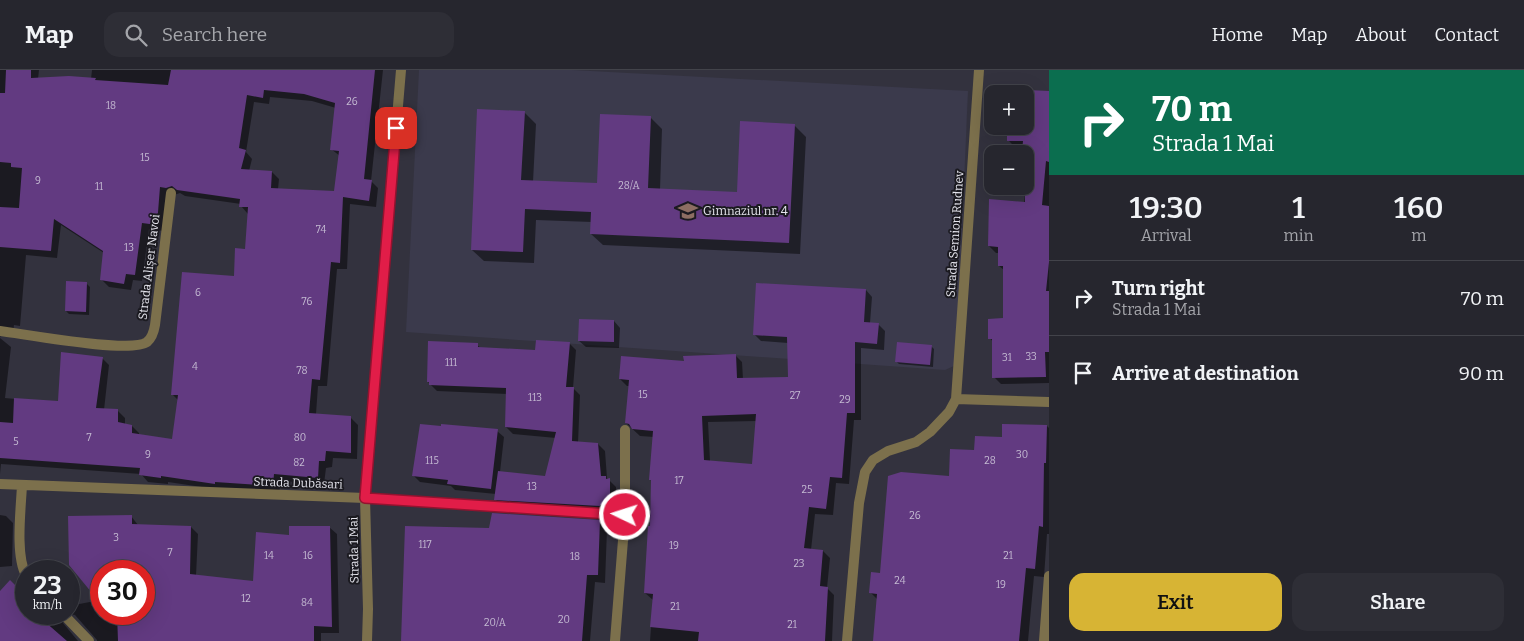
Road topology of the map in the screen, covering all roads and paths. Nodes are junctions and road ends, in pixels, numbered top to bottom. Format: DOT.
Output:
graph roads {
  1 [pos="401,70"];
  2 [pos="978,70"];
  3 [pos="171,193"];
  4 [pos="0,331"];
  5 [pos="956,399"];
  6 [pos="1049,402"];
  7 [pos="625,430"];
  8 [pos="0,484"];
  9 [pos="22,485"];
  10 [pos="365,498"];
  11 [pos="625,515"];
  12 [pos="22,560"];
  13 [pos="1049,576"];
  14 [pos="1047,624"];
  15 [pos="73,625"];
  16 [pos="88,641"];
  17 [pos="367,641"];
  18 [pos="615,641"];
  19 [pos="847,641"];
  20 [pos="1044,641"];
  1 -- 10 [label="street, Strada 1 Mai"];
  2 -- 5 [label="street, Strada Semion Rudnev"];
  3 -- 4 [label="street, Strada Alișer Navoi"];
  5 -- 6 [label="street"];
  5 -- 19 [label="street"];
  7 -- 11 [label="street"];
  8 -- 9 [label="street, Strada Dubăsari"];
  9 -- 10 [label="street, Strada Dubăsari"];
  9 -- 12 [label="street"];
  10 -- 11 [label="street, Strada Dubăsari"];
  10 -- 17 [label="street, Strada 1 Mai"];
  11 -- 18 [label="street"];
  13 -- 14 [label="street"];
  14 -- 20 [label="street"];
  15 -- 16 [label="street"];
}
